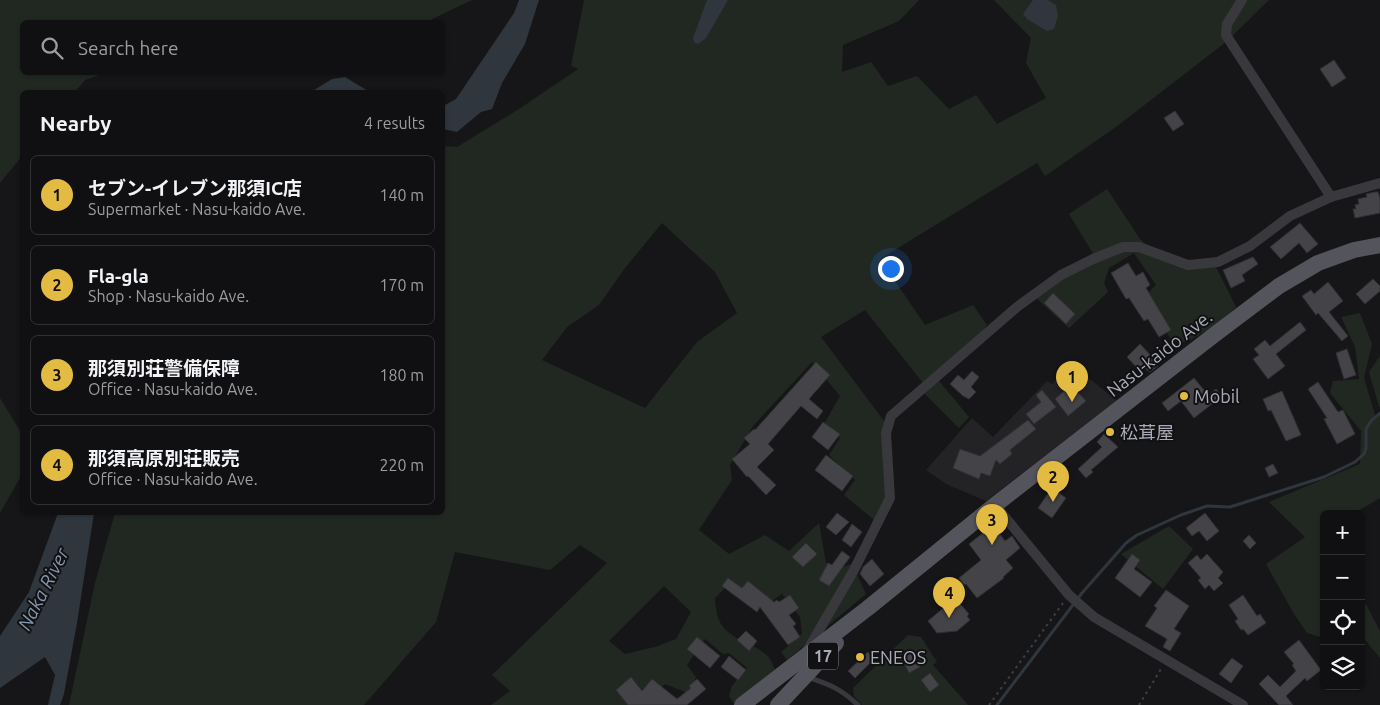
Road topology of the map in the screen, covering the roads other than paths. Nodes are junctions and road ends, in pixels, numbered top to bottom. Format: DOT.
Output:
graph roads {
  1 [pos="1242,0"];
  2 [pos="1380,183"];
  3 [pos="1331,197"];
  4 [pos="1380,245"];
  5 [pos="995,506"];
  6 [pos="868,608"];
  7 [pos="803,658"];
  8 [pos="804,676"];
  9 [pos="742,705"];
  10 [pos="778,705"];
  11 [pos="858,705"];
  12 [pos="1243,705"];
  1 -- 3 [label="street"];
  2 -- 3 [label="street"];
  3 -- 7 [label="street"];
  4 -- 5 [label="main road, Nasu-kaido Ave. / 17"];
  5 -- 6 [label="main road, Nasu-kaido Ave. / 17"];
  5 -- 12 [label="street"];
  6 -- 7 [label="main road, Nasu-kaido Ave. / 17"];
  6 -- 8 [label="main road, 17"];
  7 -- 9 [label="main road, Nasu-kaido Ave. / 17"];
  8 -- 10 [label="main road, 17"];
  8 -- 11 [label="lane"];
}
